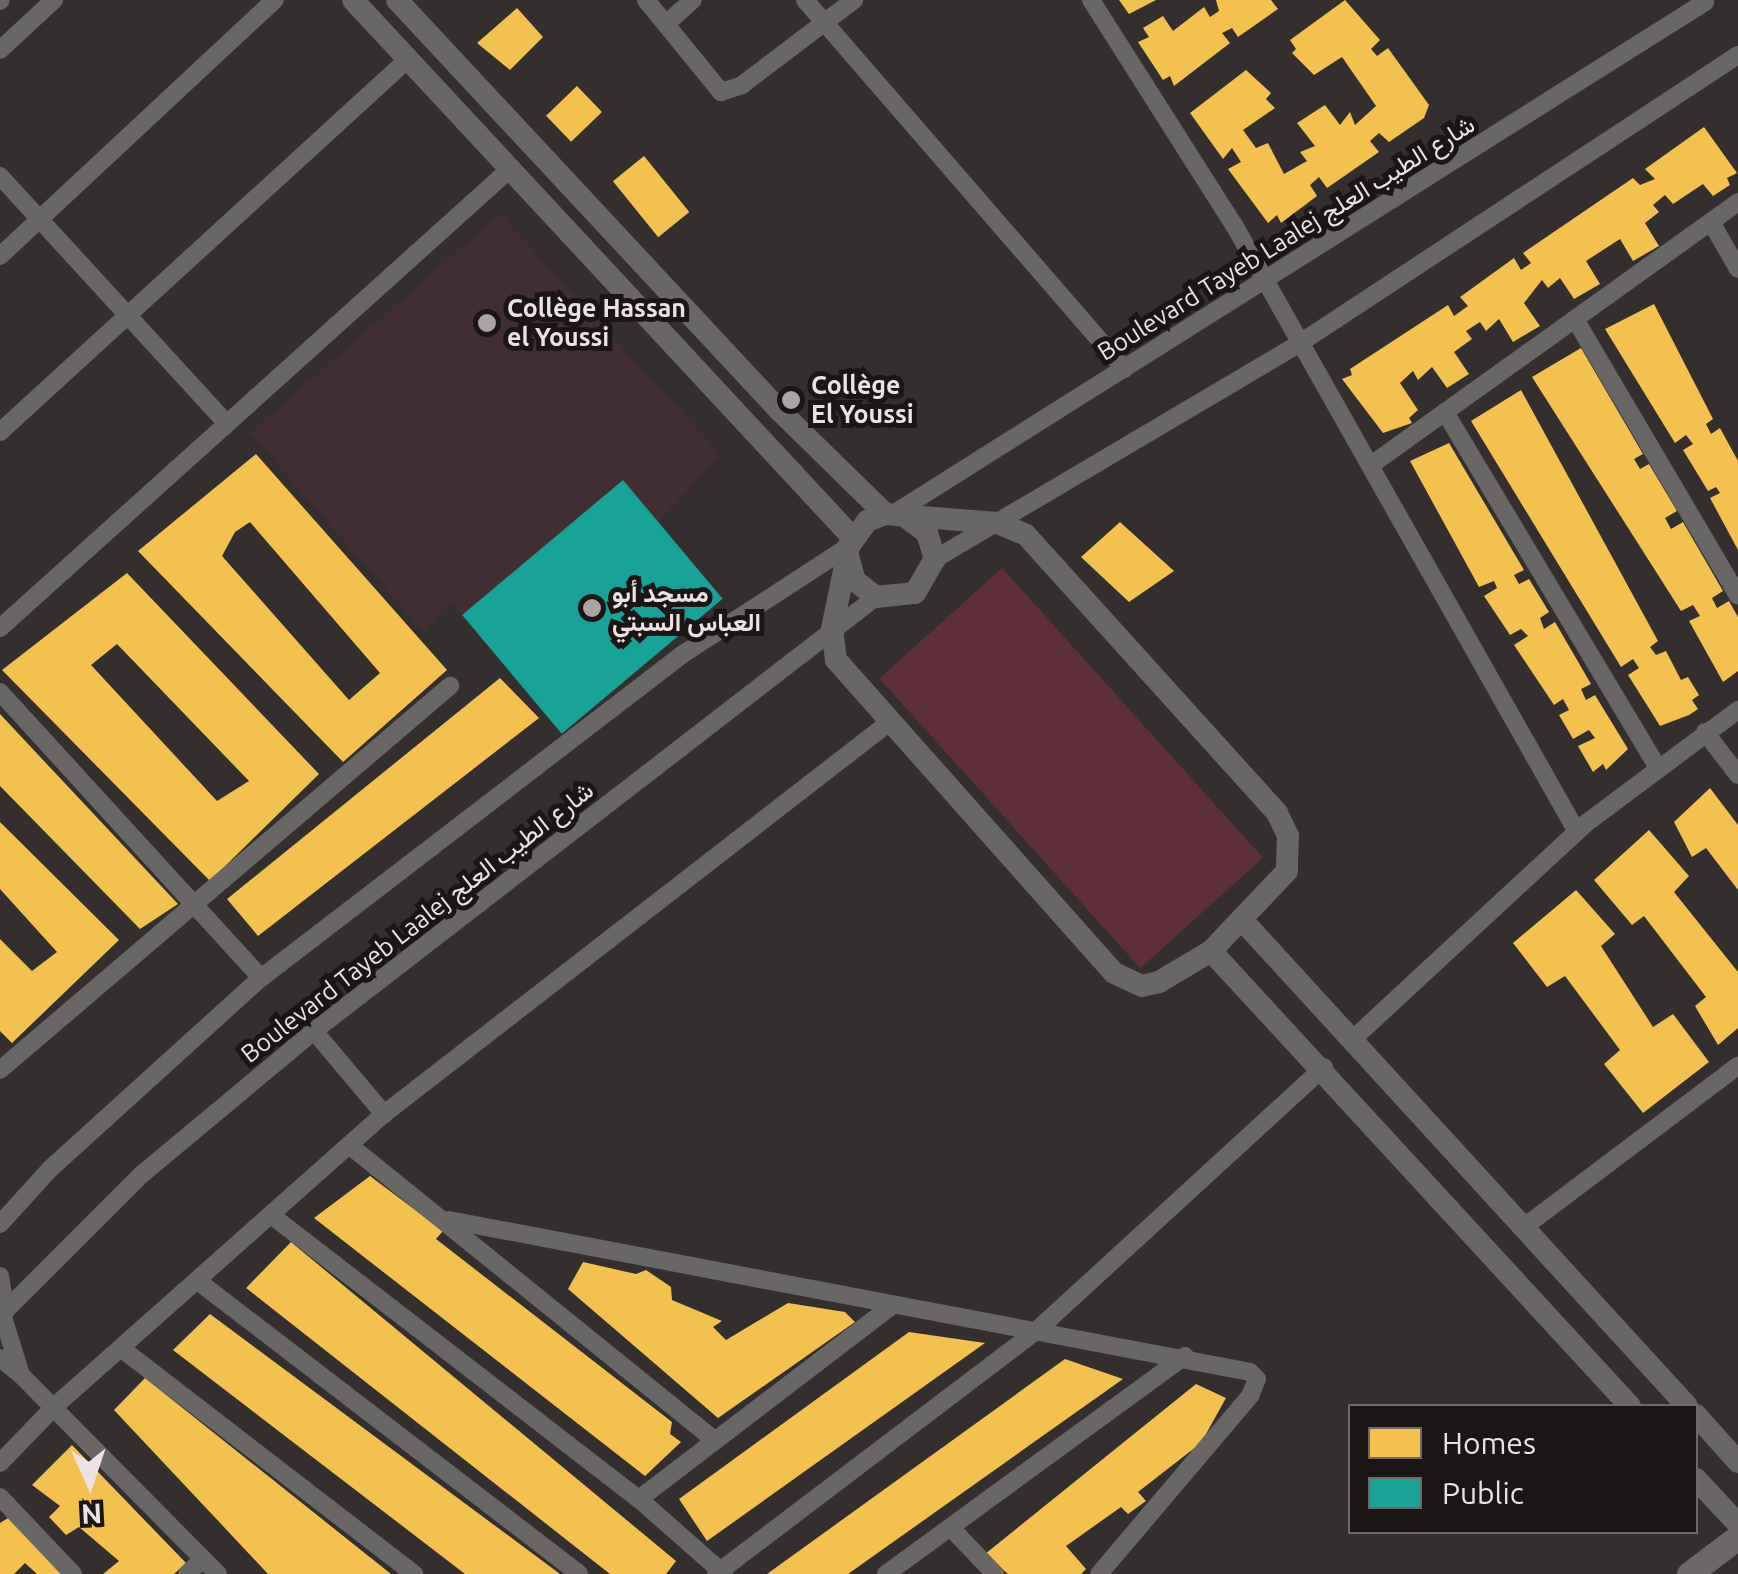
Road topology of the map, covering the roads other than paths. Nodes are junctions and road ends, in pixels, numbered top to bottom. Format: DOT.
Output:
graph roads {
  1 [pos="54,0"];
  2 [pos="275,0"];
  3 [pos="353,0"];
  4 [pos="396,0"];
  5 [pos="646,0"];
  6 [pos="694,0"];
  7 [pos="805,0"];
  8 [pos="854,0"];
  9 [pos="1091,0"];
  10 [pos="1706,2"];
  11 [pos="666,24"];
  12 [pos="824,24"];
  13 [pos="0,50"];
  14 [pos="1738,54"];
  15 [pos="408,59"];
  16 [pos="511,168"];
  17 [pos="0,176"];
  18 [pos="1738,202"];
  19 [pos="40,220"];
  20 [pos="1711,222"];
  21 [pos="0,256"];
  22 [pos="1738,269"];
  23 [pos="1265,282"];
  24 [pos="126,316"];
  25 [pos="1574,319"];
  26 [pos="1300,343"];
  27 [pos="1125,369"];
  28 [pos="1445,412"];
  29 [pos="226,423"];
  30 [pos="0,432"];
  31 [pos="1371,465"];
  32 [pos="895,515"];
  33 [pos="998,523"];
  34 [pos="850,546"];
  35 [pos="934,559"];
  36 [pos="1738,596"];
  37 [pos="876,598"];
  38 [pos="0,628"];
  39 [pos="832,629"];
  40 [pos="450,686"];
  41 [pos="0,692"];
  42 [pos="1738,710"];
  43 [pos="887,724"];
  44 [pos="1705,732"];
  45 [pos="1658,768"];
  46 [pos="1738,776"];
  47 [pos="1577,832"];
  48 [pos="189,904"];
  49 [pos="1244,922"];
  50 [pos="1211,951"];
  51 [pos="261,978"];
  52 [pos="314,1031"];
  53 [pos="1353,1039"];
  54 [pos="1738,1066"];
  55 [pos="1324,1068"];
  56 [pos="0,1070"];
  57 [pos="384,1114"];
  58 [pos="349,1145"];
  59 [pos="272,1216"];
  60 [pos="450,1220"];
  61 [pos="0,1224"];
  62 [pos="1524,1227"];
  63 [pos="0,1276"];
  64 [pos="200,1282"];
  65 [pos="890,1306"];
  66 [pos="4,1318"];
  67 [pos="1035,1332"];
  68 [pos="122,1349"];
  69 [pos="1184,1356"];
  70 [pos="0,1358"];
  71 [pos="22,1375"];
  72 [pos="1628,1404"];
  73 [pos="1686,1404"];
  74 [pos="54,1406"];
  75 [pos="1698,1418"];
  76 [pos="713,1439"];
  77 [pos="1738,1462"];
  78 [pos="0,1463"];
  79 [pos="1698,1481"];
  80 [pos="0,1497"];
  81 [pos="639,1499"];
  82 [pos="1738,1524"];
  83 [pos="951,1528"];
  84 [pos="1738,1537"];
  85 [pos="203,1560"];
  86 [pos="720,1573"];
  87 [pos="73,1574"];
  88 [pos="187,1574"];
  89 [pos="218,1574"];
  90 [pos="414,1574"];
  91 [pos="579,1574"];
  92 [pos="886,1574"];
  93 [pos="995,1574"];
  94 [pos="1099,1574"];
  95 [pos="1689,1574"];
  1 -- 13 [label="street"];
  2 -- 19 [label="street"];
  3 -- 15 [label="street"];
  4 -- 32 [label="street"];
  5 -- 11 [label="street"];
  6 -- 11 [label="street"];
  7 -- 12 [label="street"];
  8 -- 12 [label="street"];
  9 -- 23 [label="street"];
  10 -- 23 [label="street, Boulevard Tayeb Laalej شارع الطيب العلج"];
  11 -- 12 [label="street"];
  12 -- 27 [label="street"];
  14 -- 26 [label="street"];
  15 -- 16 [label="street"];
  15 -- 24 [label="street"];
  16 -- 29 [label="street"];
  16 -- 34 [label="street"];
  17 -- 19 [label="street"];
  18 -- 20 [label="street"];
  19 -- 21 [label="street"];
  19 -- 24 [label="street"];
  20 -- 22 [label="street"];
  20 -- 25 [label="street"];
  23 -- 26 [label="street"];
  23 -- 27 [label="street, Boulevard Tayeb Laalej شارع الطيب العلج"];
  24 -- 29 [label="street"];
  24 -- 30 [label="street"];
  25 -- 28 [label="street"];
  25 -- 36 [label="street"];
  26 -- 31 [label="street"];
  26 -- 33 [label="street"];
  27 -- 32 [label="street, Boulevard Tayeb Laalej شارع الطيب العلج"];
  28 -- 31 [label="street"];
  28 -- 45 [label="street"];
  29 -- 38 [label="street"];
  31 -- 47 [label="street"];
  32 -- 33 [label="street"];
  32 -- 34 [label="street"];
  32 -- 35 [label="street"];
  33 -- 35 [label="street"];
  33 -- 49 [label="street"];
  34 -- 37 [label="street"];
  34 -- 39 [label="street"];
  34 -- 51 [label="street, Boulevard Tayeb Laalej شارع الطيب العلج"];
  35 -- 37 [label="street"];
  37 -- 39 [label="street, Boulevard Tayeb Laalej شارع الطيب العلج"];
  39 -- 43 [label="street"];
  39 -- 52 [label="street, Boulevard Tayeb Laalej شارع الطيب العلج"];
  40 -- 48 [label="street"];
  41 -- 48 [label="street"];
  42 -- 44 [label="street"];
  43 -- 50 [label="street"];
  43 -- 57 [label="street"];
  44 -- 45 [label="street"];
  44 -- 46 [label="street"];
  45 -- 47 [label="street"];
  47 -- 53 [label="street"];
  48 -- 51 [label="street"];
  48 -- 56 [label="street"];
  49 -- 50 [label="street"];
  49 -- 53 [label="street"];
  50 -- 55 [label="street"];
  51 -- 61 [label="street, Boulevard Tayeb Laalej شارع الطيب العلج"];
  52 -- 57 [label="street"];
  52 -- 66 [label="street, Boulevard Tayeb Laalej شارع الطيب العلج"];
  53 -- 62 [label="street"];
  54 -- 62 [label="street"];
  55 -- 67 [label="street"];
  55 -- 72 [label="street"];
  57 -- 58 [label="street"];
  58 -- 59 [label="street"];
  58 -- 60 [label="street"];
  59 -- 64 [label="street"];
  59 -- 81 [label="street"];
  60 -- 65 [label="street"];
  60 -- 76 [label="street"];
  62 -- 73 [label="street"];
  63 -- 66 [label="street"];
  64 -- 68 [label="street"];
  64 -- 91 [label="street"];
  65 -- 67 [label="street"];
  65 -- 76 [label="street"];
  66 -- 71 [label="street"];
  67 -- 69 [label="street"];
  67 -- 86 [label="street"];
  68 -- 74 [label="street"];
  68 -- 90 [label="street"];
  69 -- 83 [label="street"];
  69 -- 94 [label="street"];
  70 -- 71 [label="street"];
  71 -- 74 [label="street"];
  74 -- 78 [label="street"];
  74 -- 85 [label="street"];
  75 -- 77 [label="street"];
  76 -- 81 [label="street"];
  79 -- 82 [label="street"];
  80 -- 87 [label="street"];
  81 -- 86 [label="street"];
  83 -- 92 [label="street"];
  83 -- 93 [label="street"];
  84 -- 95 [label="main road"];
  85 -- 88 [label="street"];
  85 -- 89 [label="street"];
}
